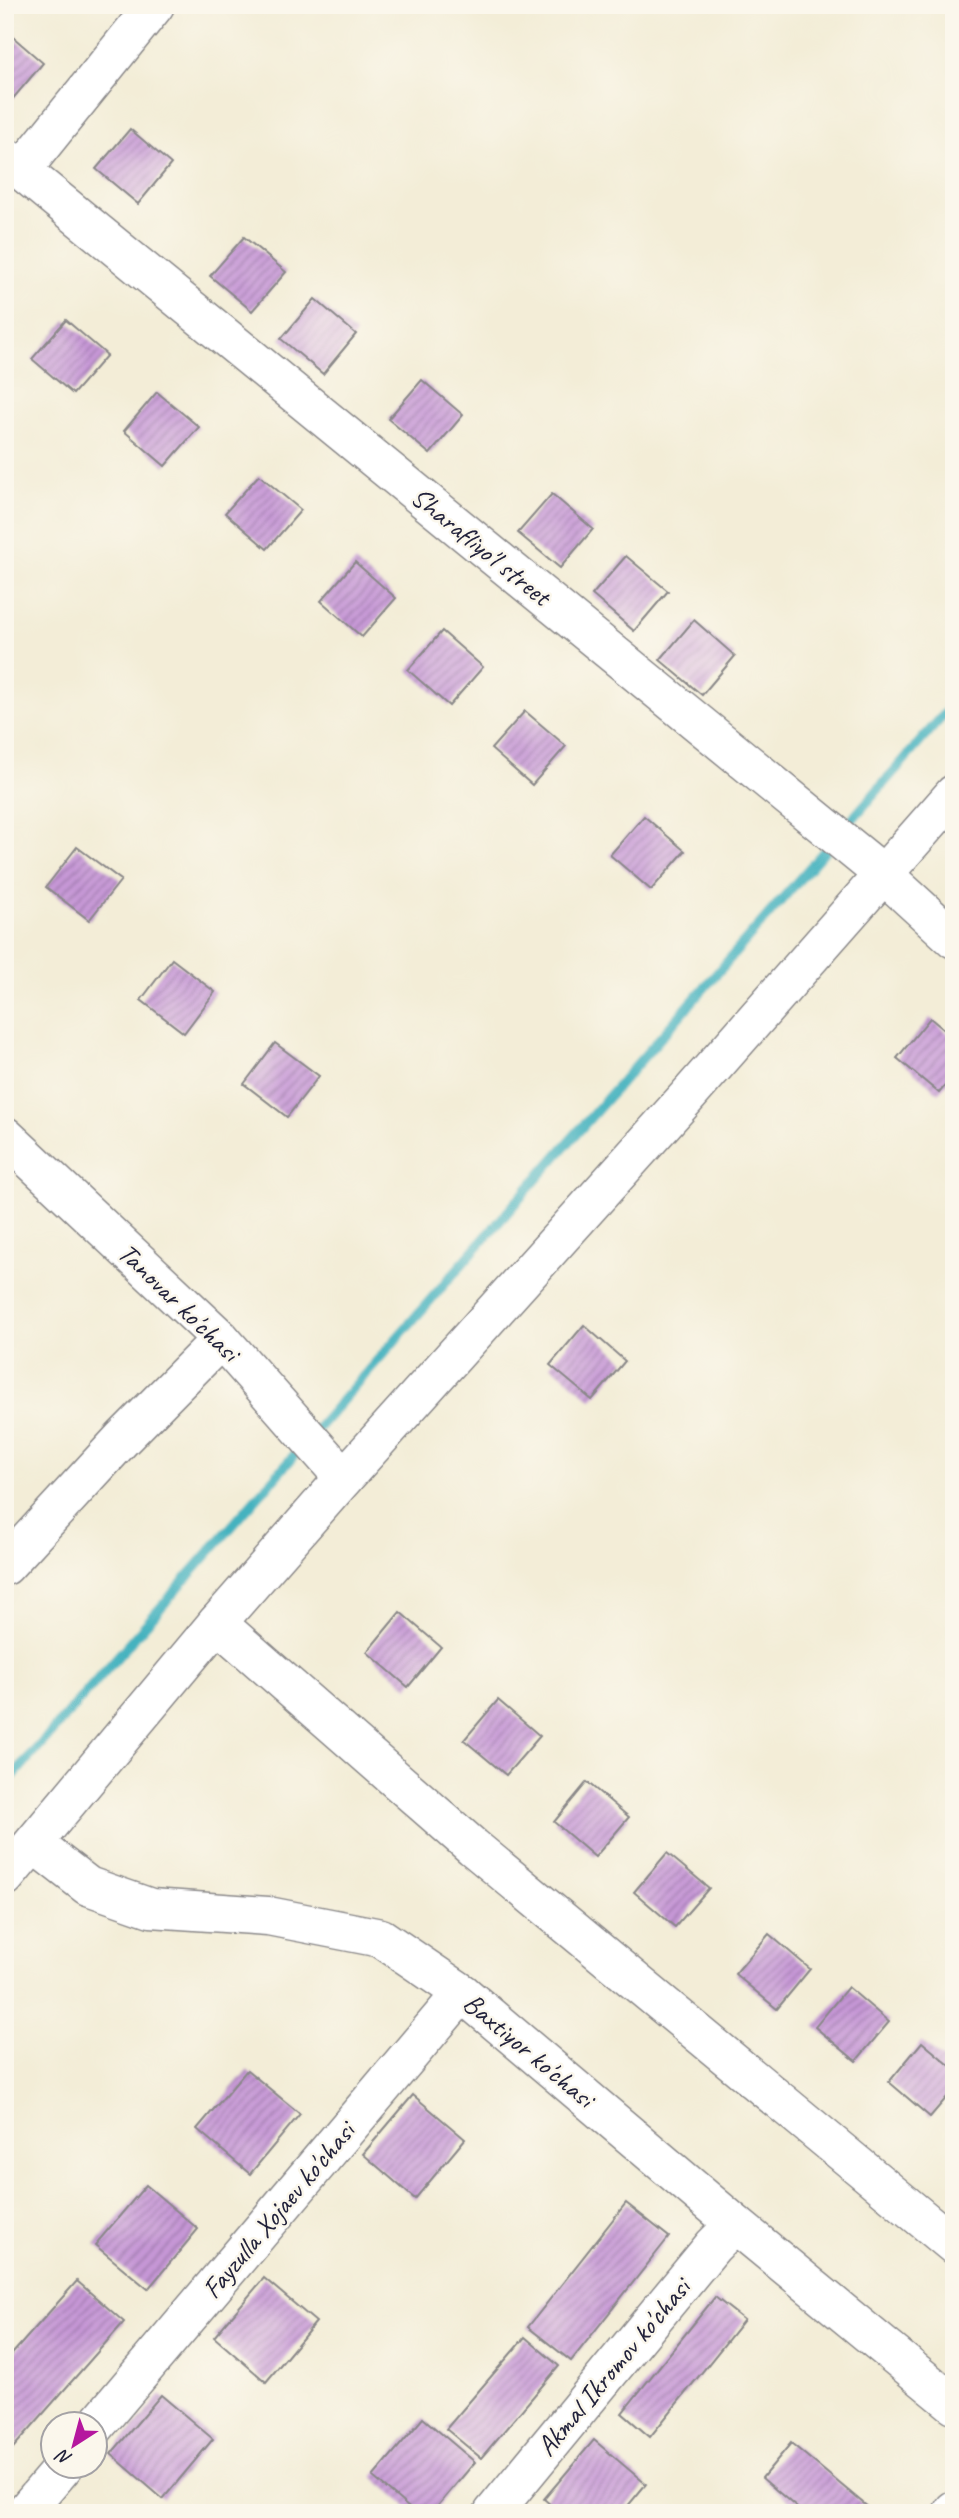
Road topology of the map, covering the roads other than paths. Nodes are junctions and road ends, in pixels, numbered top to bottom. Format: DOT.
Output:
graph roads {
  1 [pos="155,5"];
  2 [pos="13,164"];
  3 [pos="954,794"];
  4 [pos="883,874"];
  5 [pos="954,939"];
  6 [pos="5,1136"];
  7 [pos="221,1339"];
  8 [pos="344,1478"];
  9 [pos="5,1566"];
  10 [pos="217,1623"];
  11 [pos="34,1844"];
  12 [pos="5,1877"];
  13 [pos="462,1993"];
  14 [pos="735,2224"];
  15 [pos="954,2245"];
  16 [pos="954,2404"];
  17 [pos="108,2411"];
  18 [pos="52,2480"];
  19 [pos="24,2513"];
  20 [pos="493,2513"];
  1 -- 2 [label="street"];
  2 -- 4 [label="street, Sharafliyo'l street"];
  3 -- 4 [label="street"];
  4 -- 5 [label="street, Sharafliyo'l street"];
  4 -- 8 [label="street"];
  6 -- 7 [label="street, Tanovar ko'chasi"];
  7 -- 8 [label="street, Tanovar ko'chasi"];
  7 -- 9 [label="street"];
  8 -- 10 [label="street"];
  10 -- 11 [label="street"];
  10 -- 15 [label="street"];
  11 -- 12 [label="street"];
  11 -- 13 [label="street, Baxtiyor ko'chasi"];
  13 -- 14 [label="street, Baxtiyor ko'chasi"];
  13 -- 17 [label="street, Fayzulla Xojaev ko'chasi"];
  14 -- 16 [label="street, Baxtiyor ko'chasi"];
  14 -- 20 [label="street, Akmal Ikromov ko'chasi"];
  18 -- 19 [label="street"];
}
